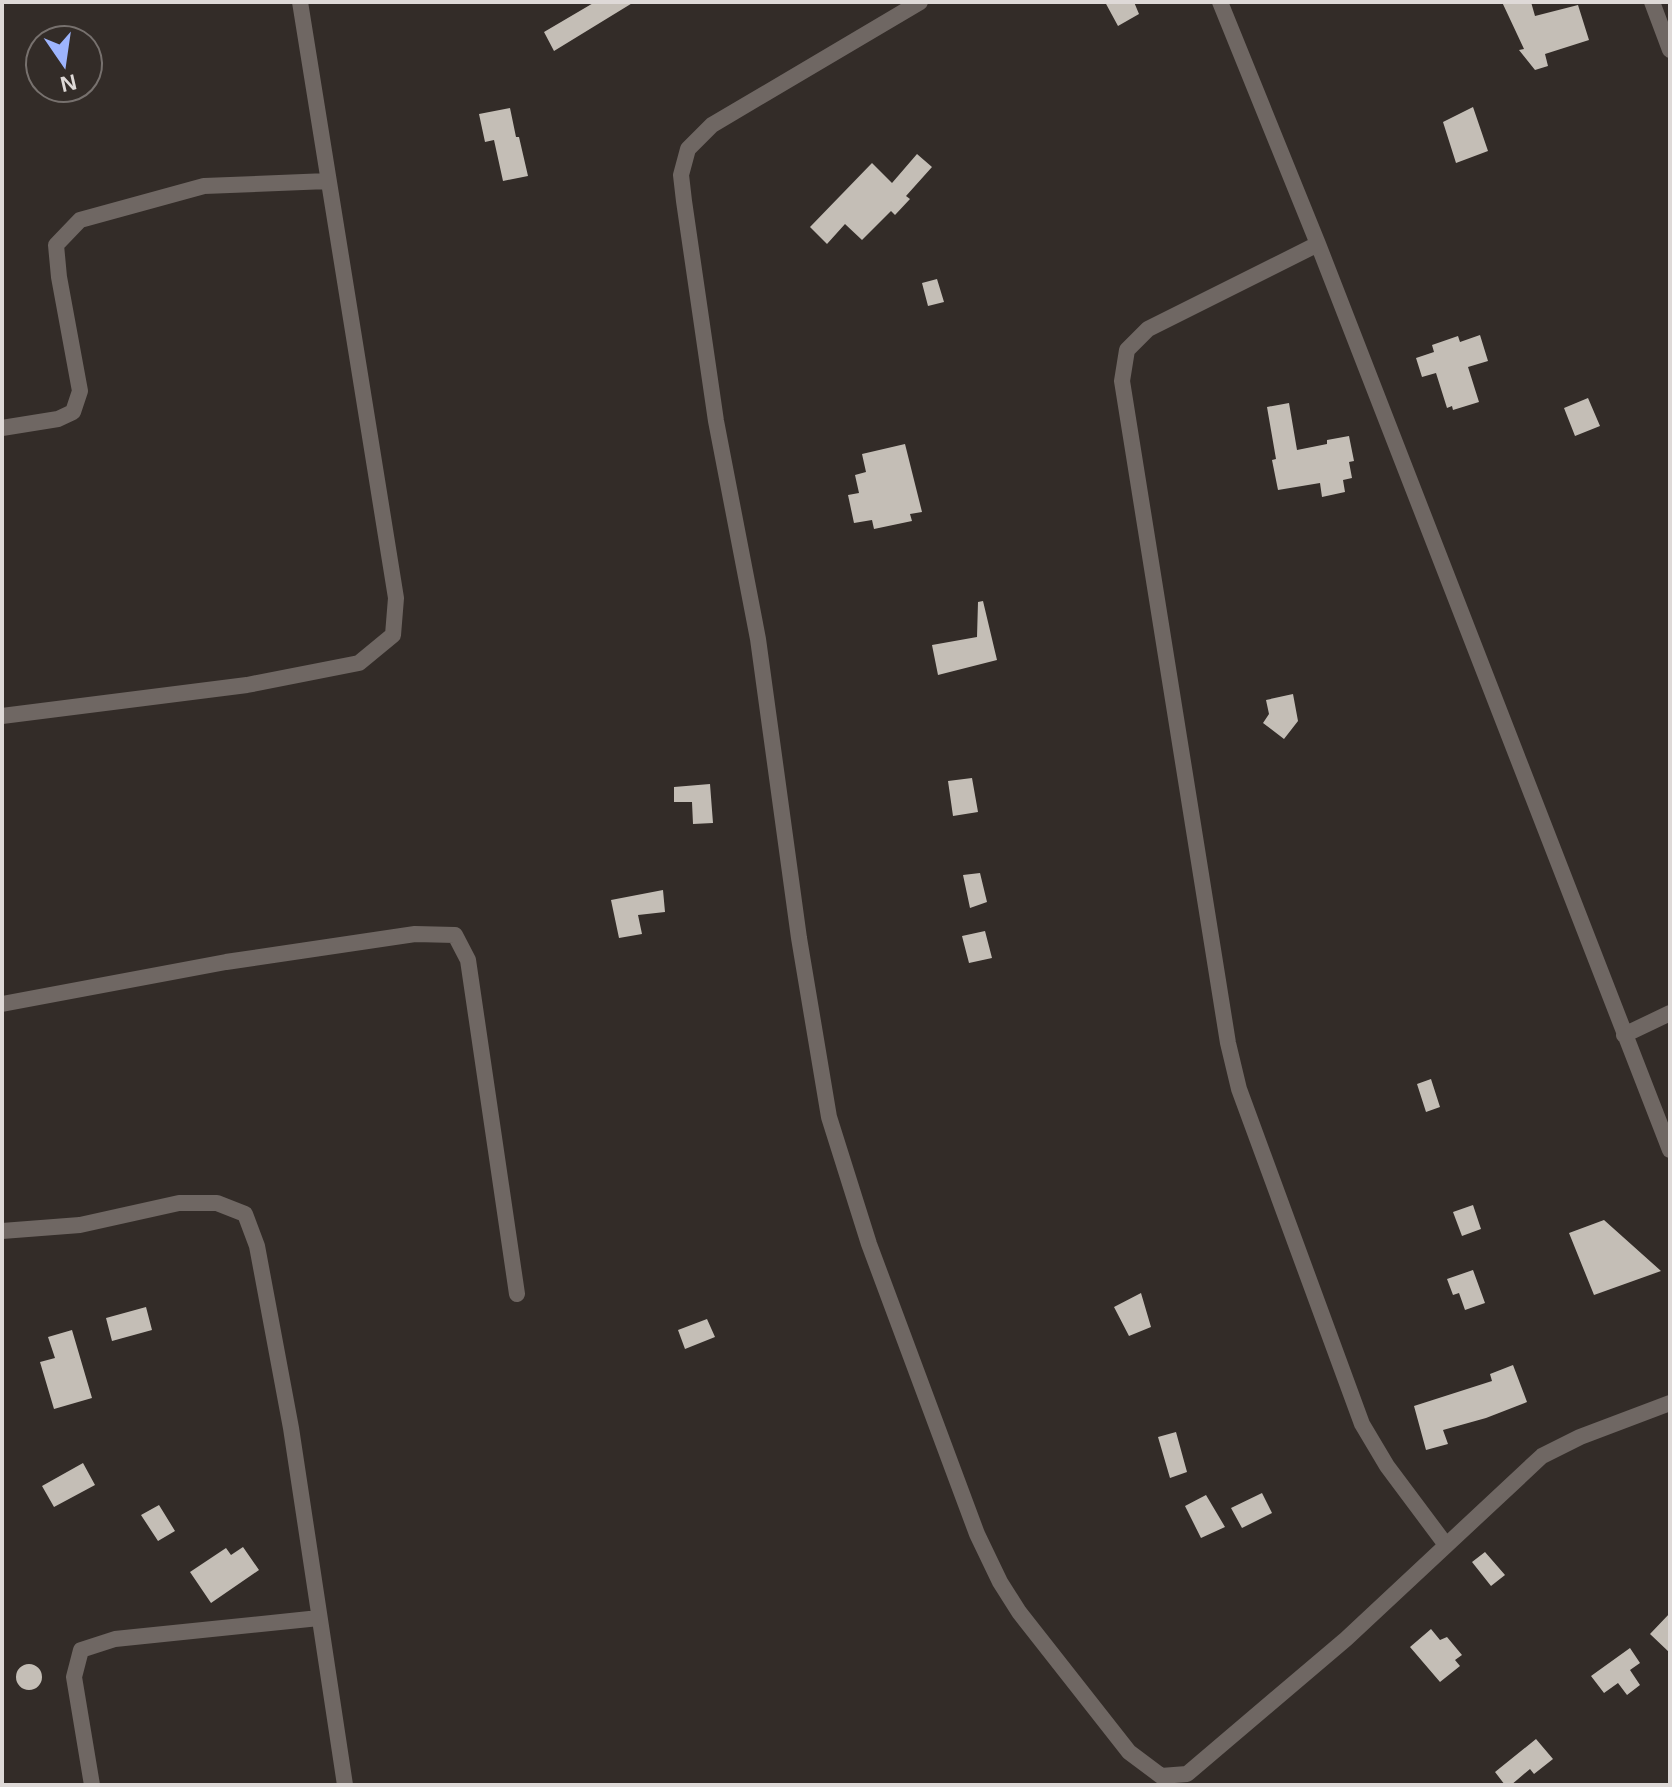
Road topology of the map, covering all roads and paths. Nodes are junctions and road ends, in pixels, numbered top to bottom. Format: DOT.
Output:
graph roads {
  1 [pos="300,2"];
  2 [pos="920,2"];
  3 [pos="1220,2"];
  4 [pos="1652,2"];
  5 [pos="1670,50"];
  6 [pos="328,181"];
  7 [pos="1318,244"];
  8 [pos="2,428"];
  9 [pos="2,716"];
  10 [pos="2,1004"];
  11 [pos="1670,1013"];
  12 [pos="1624,1035"];
  13 [pos="1670,1150"];
  14 [pos="2,1231"];
  15 [pos="517,1294"];
  16 [pos="1670,1403"];
  17 [pos="1446,1545"];
  18 [pos="319,1618"];
  19 [pos="92,1785"];
  20 [pos="345,1785"];
  1 -- 6 [label="street"];
  2 -- 17 [label="street"];
  3 -- 7 [label="street"];
  4 -- 5 [label="street"];
  6 -- 8 [label="street"];
  6 -- 9 [label="street"];
  7 -- 12 [label="street"];
  7 -- 17 [label="street"];
  10 -- 15 [label="street"];
  11 -- 12 [label="street"];
  12 -- 13 [label="street"];
  14 -- 18 [label="street"];
  16 -- 17 [label="street"];
  18 -- 19 [label="street"];
  18 -- 20 [label="street"];
}
